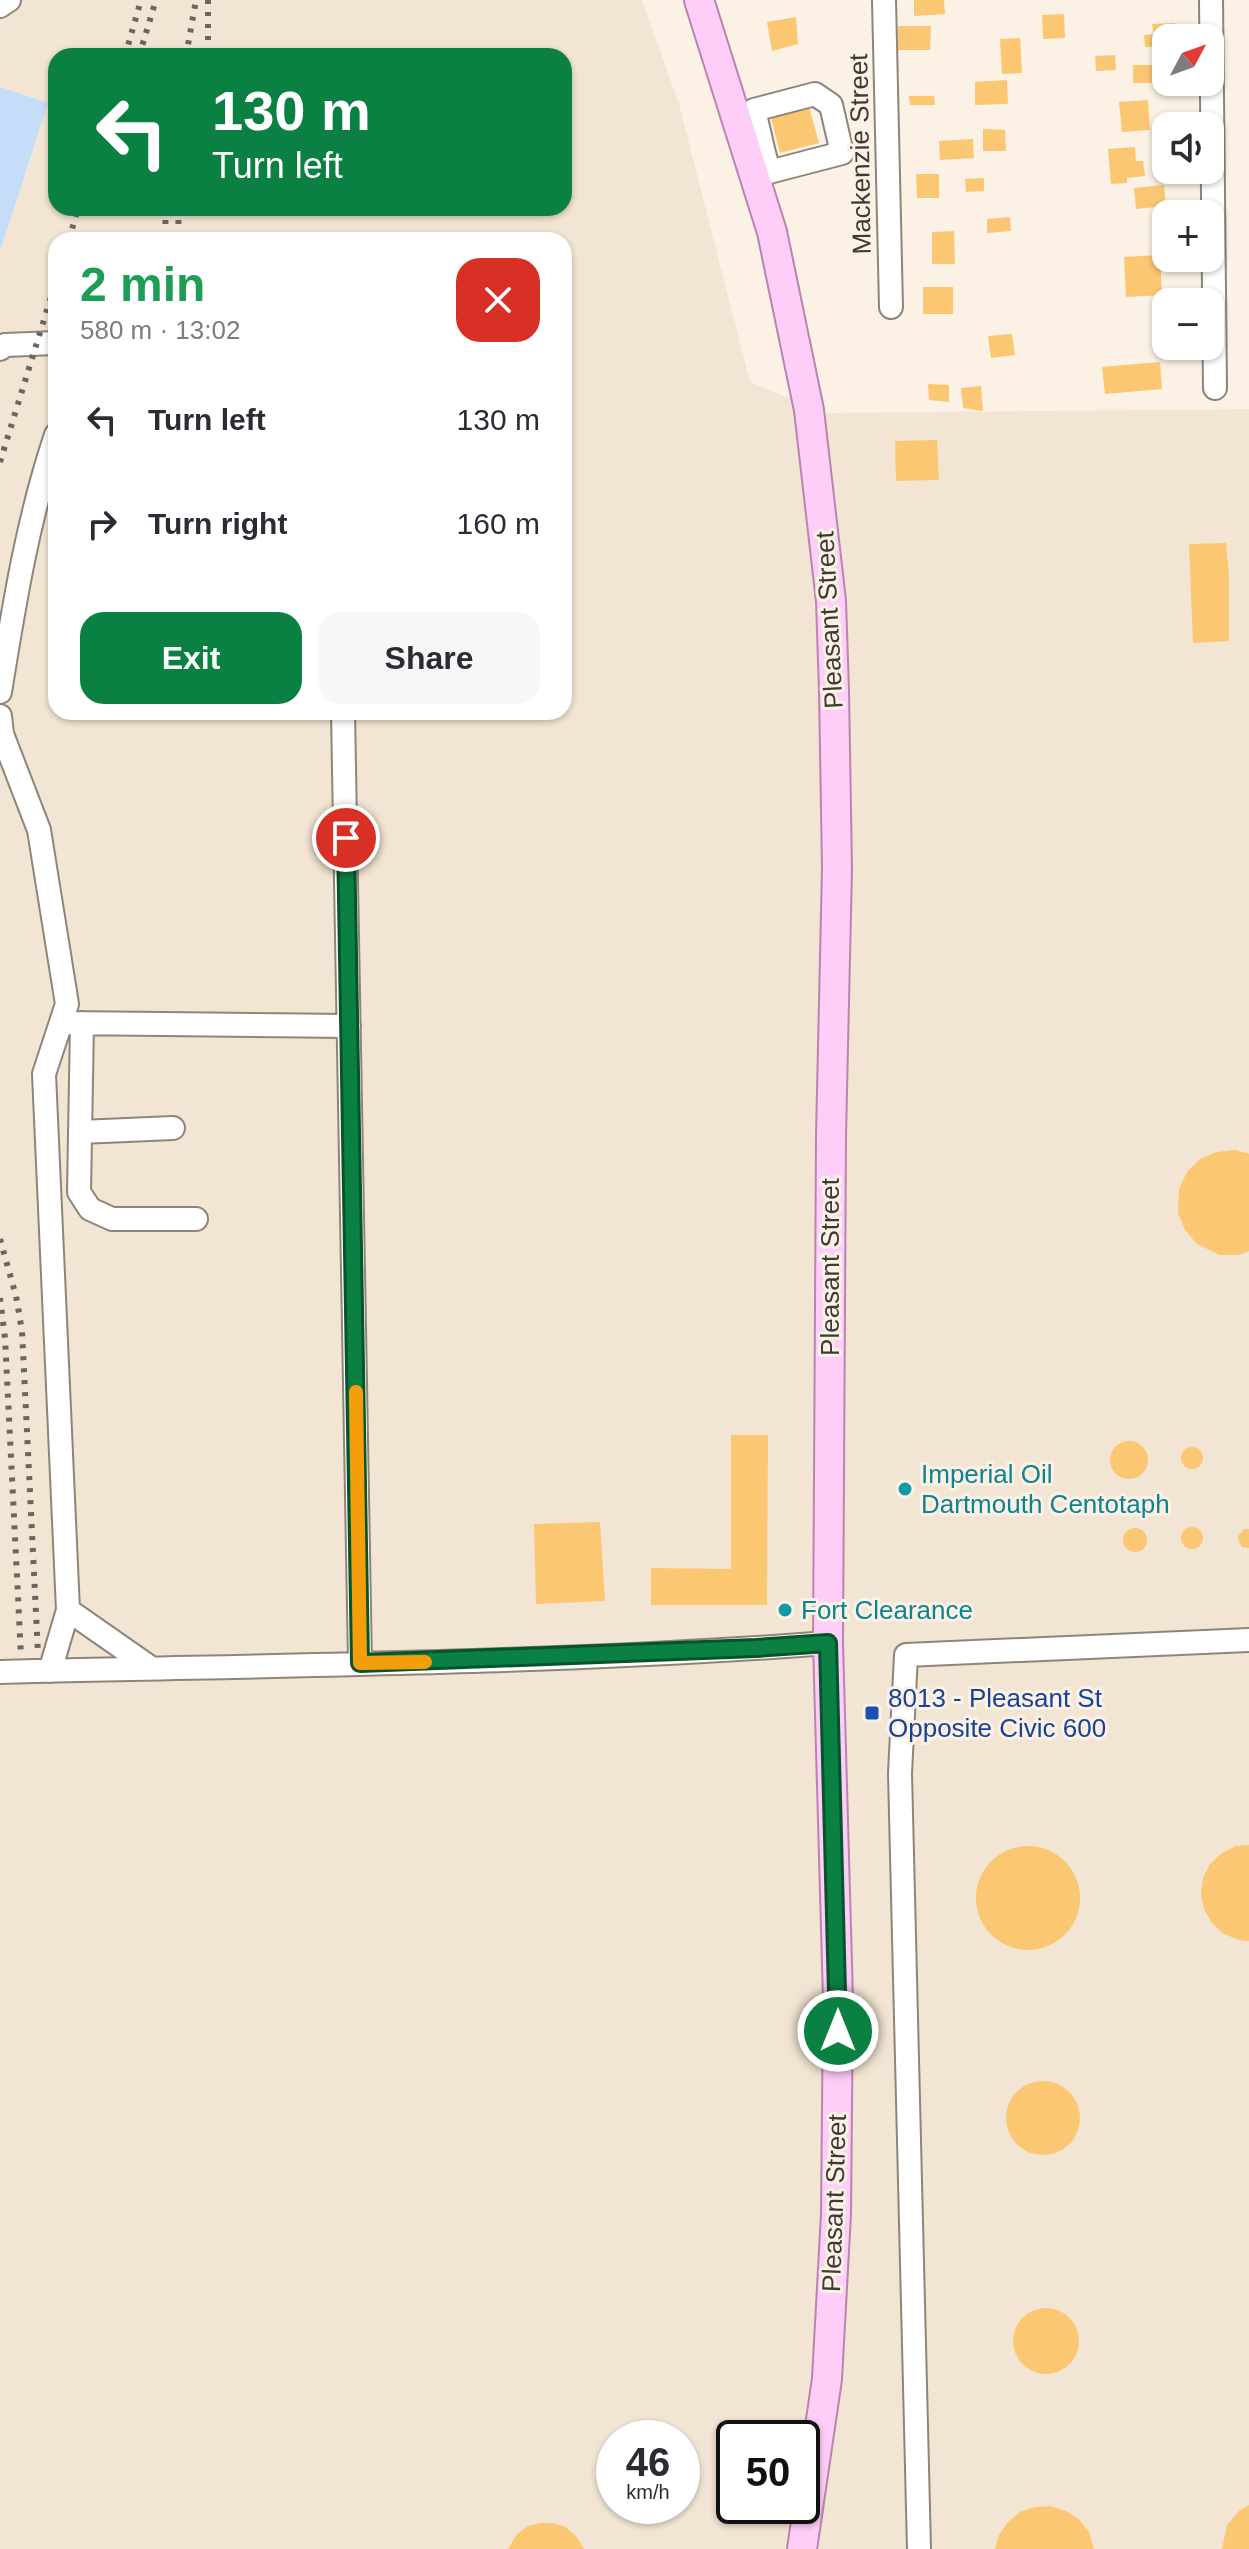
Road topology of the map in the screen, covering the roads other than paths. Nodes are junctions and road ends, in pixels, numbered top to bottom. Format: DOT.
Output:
graph roads {
  1 [pos="9,0"];
  2 [pos="699,0"];
  3 [pos="884,0"];
  4 [pos="1211,0"];
  5 [pos="0,6"];
  6 [pos="891,307"];
  7 [pos="48,343"];
  8 [pos="0,349"];
  9 [pos="1215,388"];
  10 [pos="48,459"];
  11 [pos="0,692"];
  12 [pos="0,716"];
  13 [pos="343,720"];
  14 [pos="71,1023"];
  15 [pos="349,1026"];
  16 [pos="173,1128"];
  17 [pos="80,1132"];
  18 [pos="196,1219"];
  19 [pos="68,1610"];
  20 [pos="1249,1640"];
  21 [pos="828,1643"];
  22 [pos="360,1663"];
  23 [pos="151,1668"];
  24 [pos="50,1671"];
  25 [pos="0,1672"];
  26 [pos="802,2549"];
  27 [pos="919,2549"];
  1 -- 5 [label="street"];
  2 -- 21 [label="main road, Pleasant Street"];
  3 -- 6 [label="street, Mackenzie Street"];
  4 -- 9 [label="street"];
  7 -- 8 [label="street"];
  10 -- 11 [label="street"];
  12 -- 14 [label="street"];
  13 -- 15 [label="street"];
  14 -- 15 [label="street"];
  14 -- 17 [label="street"];
  14 -- 19 [label="street"];
  15 -- 22 [label="street"];
  16 -- 17 [label="street"];
  17 -- 18 [label="street"];
  19 -- 23 [label="street"];
  19 -- 24 [label="street"];
  20 -- 27 [label="street"];
  21 -- 22 [label="street"];
  21 -- 26 [label="main road, Pleasant Street"];
  22 -- 23 [label="street"];
  23 -- 24 [label="street"];
  24 -- 25 [label="street"];
}
